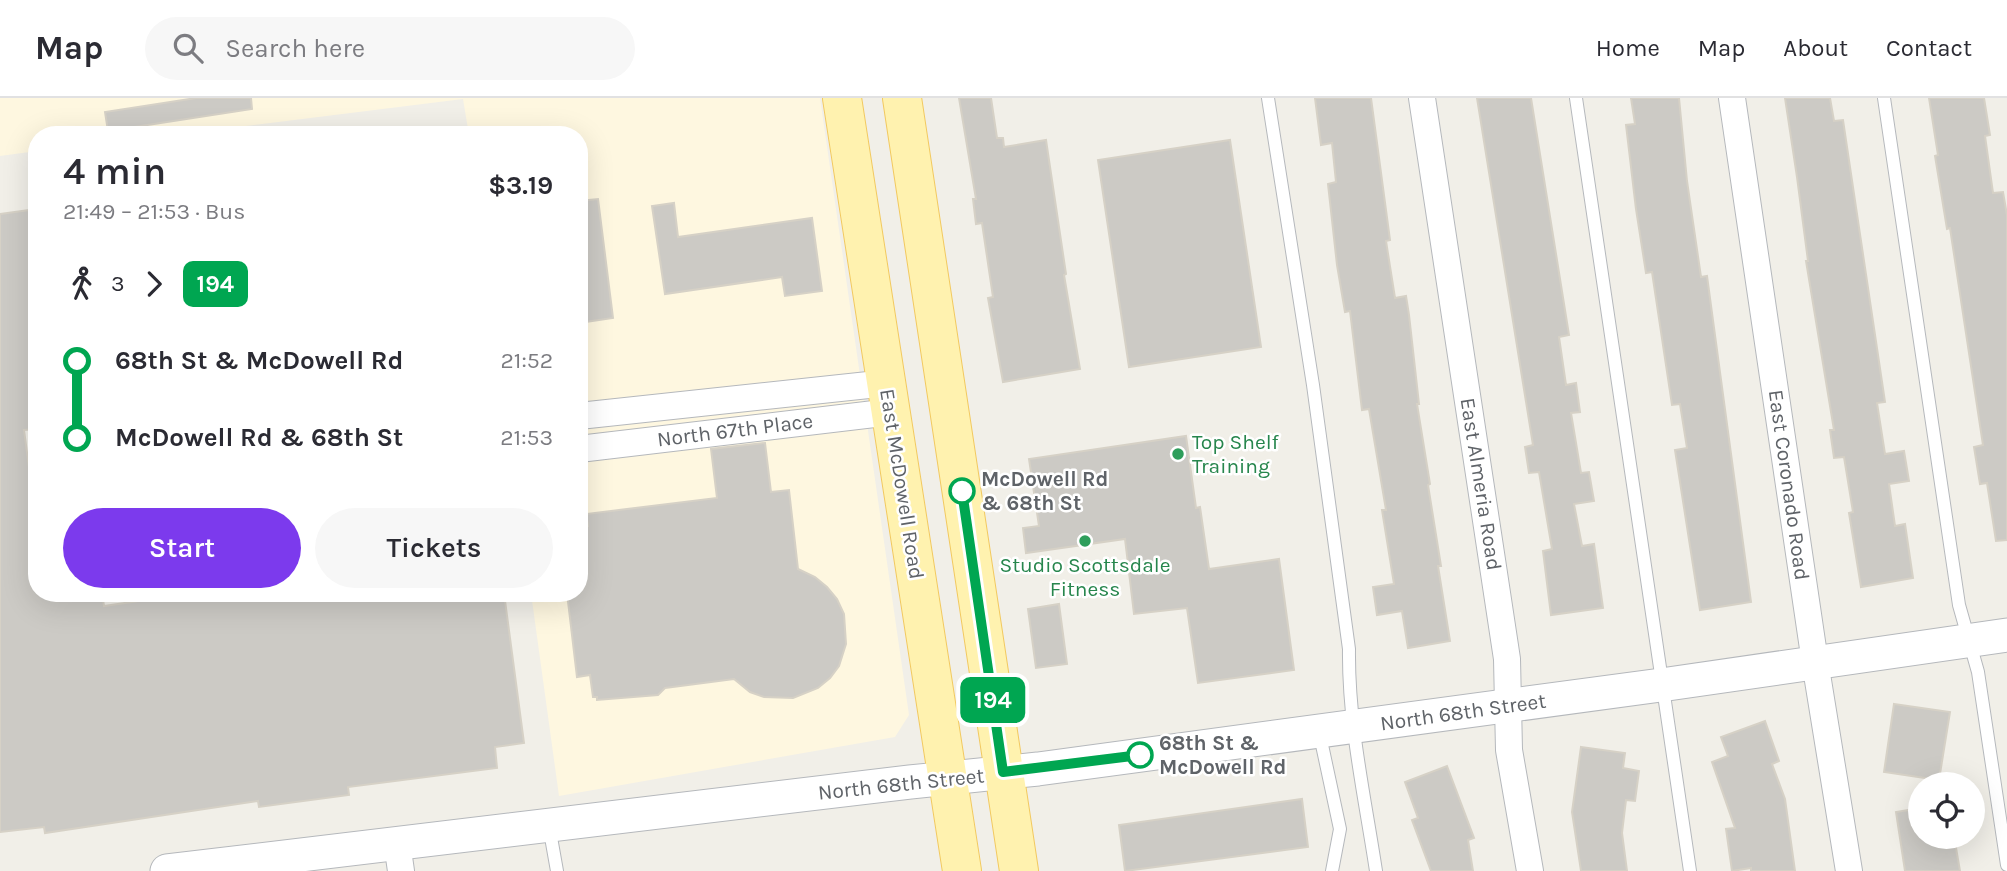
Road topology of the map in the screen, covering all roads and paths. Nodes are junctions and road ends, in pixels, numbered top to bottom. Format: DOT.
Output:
graph roads {
  1 [pos="842,98"];
  2 [pos="902,98"];
  3 [pos="1268,98"];
  4 [pos="1422,98"];
  5 [pos="1576,98"];
  6 [pos="1732,98"];
  7 [pos="1884,98"];
  8 [pos="934,313"];
  9 [pos="876,323"];
  10 [pos="889,398"];
  11 [pos="588,415"];
  12 [pos="588,448"];
  13 [pos="2007,635"];
  14 [pos="1969,640"];
  15 [pos="1815,662"];
  16 [pos="1661,685"];
  17 [pos="1509,706"];
  18 [pos="1354,726"];
  19 [pos="1319,731"];
  20 [pos="1003,772"];
  21 [pos="947,778"];
  22 [pos="549,825"];
  23 [pos="399,857"];
  24 [pos="2007,864"];
  25 [pos="249,866"];
  26 [pos="167,871"];
  27 [pos="557,871"];
  28 [pos="962,871"];
  29 [pos="1018,871"];
  30 [pos="1332,871"];
  31 [pos="1376,871"];
  32 [pos="1530,871"];
  33 [pos="1690,871"];
  34 [pos="1849,871"];
  1 -- 9 [label="main road, East McDowell Road"];
  2 -- 8 [label="main road"];
  3 -- 18 [label="lane"];
  4 -- 17 [label="street, East Almeria Road"];
  5 -- 16 [label="lane"];
  6 -- 15 [label="street, East Coronado Road"];
  7 -- 14 [label="lane"];
  8 -- 9 [label="main road"];
  8 -- 20 [label="main road"];
  9 -- 10 [label="main road, East McDowell Road"];
  10 -- 11 [label="street, North 67th Place"];
  10 -- 12 [label="street, North 67th Place"];
  10 -- 21 [label="main road, East McDowell Road"];
  13 -- 14 [label="street, North 68th Street"];
  14 -- 15 [label="street, North 68th Street"];
  14 -- 24 [label="lane"];
  15 -- 16 [label="street, North 68th Street"];
  15 -- 34 [label="street, East Coronado Road"];
  16 -- 17 [label="street, North 68th Street"];
  16 -- 33 [label="lane"];
  17 -- 18 [label="street, North 68th Street"];
  17 -- 32 [label="street, East Almeria Road"];
  18 -- 19 [label="street, North 68th Street"];
  18 -- 31 [label="lane"];
  19 -- 20 [label="street, North 68th Street"];
  19 -- 30 [label="lane"];
  20 -- 21 [label="street, North 68th Street"];
  20 -- 29 [label="main road"];
  21 -- 22 [label="street, North 68th Street"];
  21 -- 28 [label="main road, East McDowell Road"];
  22 -- 23 [label="street, North 68th Street"];
  22 -- 27 [label="lane"];
  23 -- 25 [label="street, North 68th Street"];
  25 -- 26 [label="street, North 68th Street"];
}
